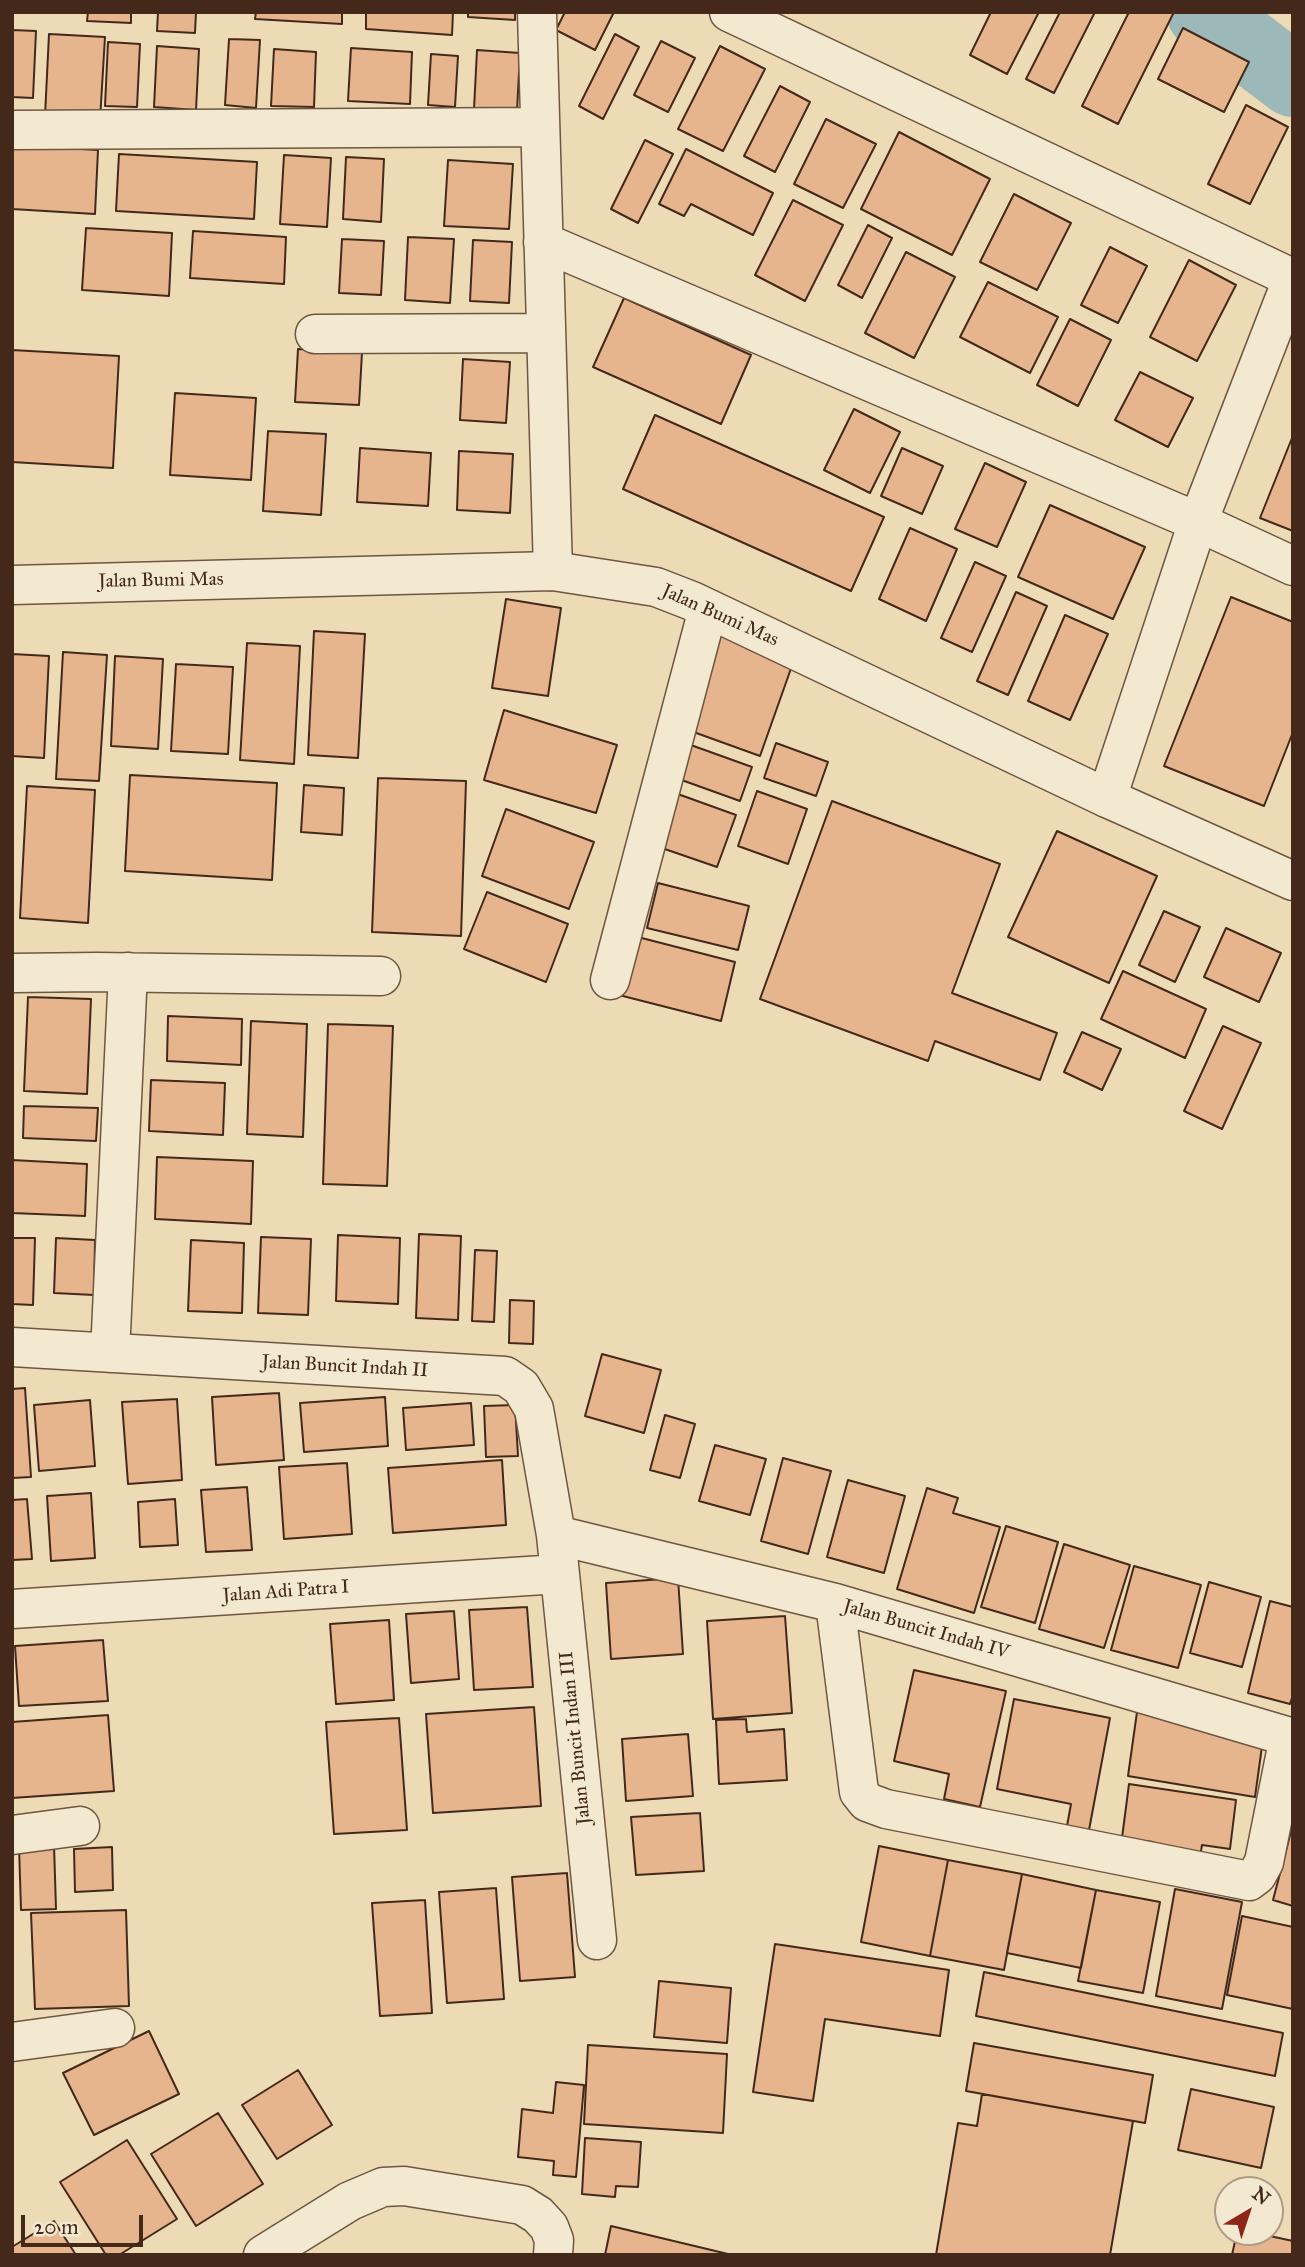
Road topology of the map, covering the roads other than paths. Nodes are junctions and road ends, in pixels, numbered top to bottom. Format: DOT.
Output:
graph roads {
  1 [pos="537,12"];
  2 [pos="729,12"];
  3 [pos="540,127"];
  4 [pos="12,130"];
  5 [pos="543,242"];
  6 [pos="1293,277"];
  7 [pos="545,333"];
  8 [pos="315,334"];
  9 [pos="1198,522"];
  10 [pos="1293,566"];
  11 [pos="553,571"];
  12 [pos="12,585"];
  13 [pos="708,609"];
  14 [pos="1107,797"];
  15 [pos="1293,881"];
  16 [pos="128,972"];
  17 [pos="12,973"];
  18 [pos="381,976"];
  19 [pos="610,980"];
  20 [pos="12,1347"];
  21 [pos="110,1353"];
  22 [pos="556,1535"];
  23 [pos="559,1574"];
  24 [pos="835,1603"];
  25 [pos="12,1609"];
  26 [pos="1291,1738"];
  27 [pos="80,1826"];
  28 [pos="12,1835"];
  29 [pos="597,1940"];
  30 [pos="115,2028"];
  31 [pos="12,2042"];
  32 [pos="263,2255"];
  33 [pos="553,2255"];
  1 -- 3 [label="street"];
  2 -- 6 [label="street"];
  3 -- 4 [label="street"];
  3 -- 5 [label="street"];
  5 -- 7 [label="street"];
  5 -- 9 [label="street"];
  6 -- 9 [label="street"];
  7 -- 8 [label="street"];
  7 -- 11 [label="street"];
  9 -- 10 [label="street"];
  9 -- 14 [label="street"];
  11 -- 12 [label="street, Jalan Bumi Mas"];
  11 -- 13 [label="street, Jalan Bumi Mas"];
  13 -- 14 [label="street, Jalan Bumi Mas"];
  13 -- 19 [label="street"];
  14 -- 15 [label="street, Jalan Bumi Mas"];
  16 -- 17 [label="street"];
  16 -- 18 [label="street"];
  16 -- 21 [label="street"];
  20 -- 21 [label="street, Jalan Buncit Indah II"];
  21 -- 22 [label="street, Jalan Buncit Indah II"];
  22 -- 23 [label="street, Jalan Buncit Indan III"];
  22 -- 24 [label="street, Jalan Buncit Indah IV"];
  23 -- 25 [label="street, Jalan Adi Patra I"];
  23 -- 29 [label="street, Jalan Buncit Indan III"];
  24 -- 26 [label="street, Jalan Buncit Indah IV"];
  24 -- 26 [label="street"];
  27 -- 28 [label="street"];
  30 -- 31 [label="street"];
  32 -- 33 [label="street"];
}
